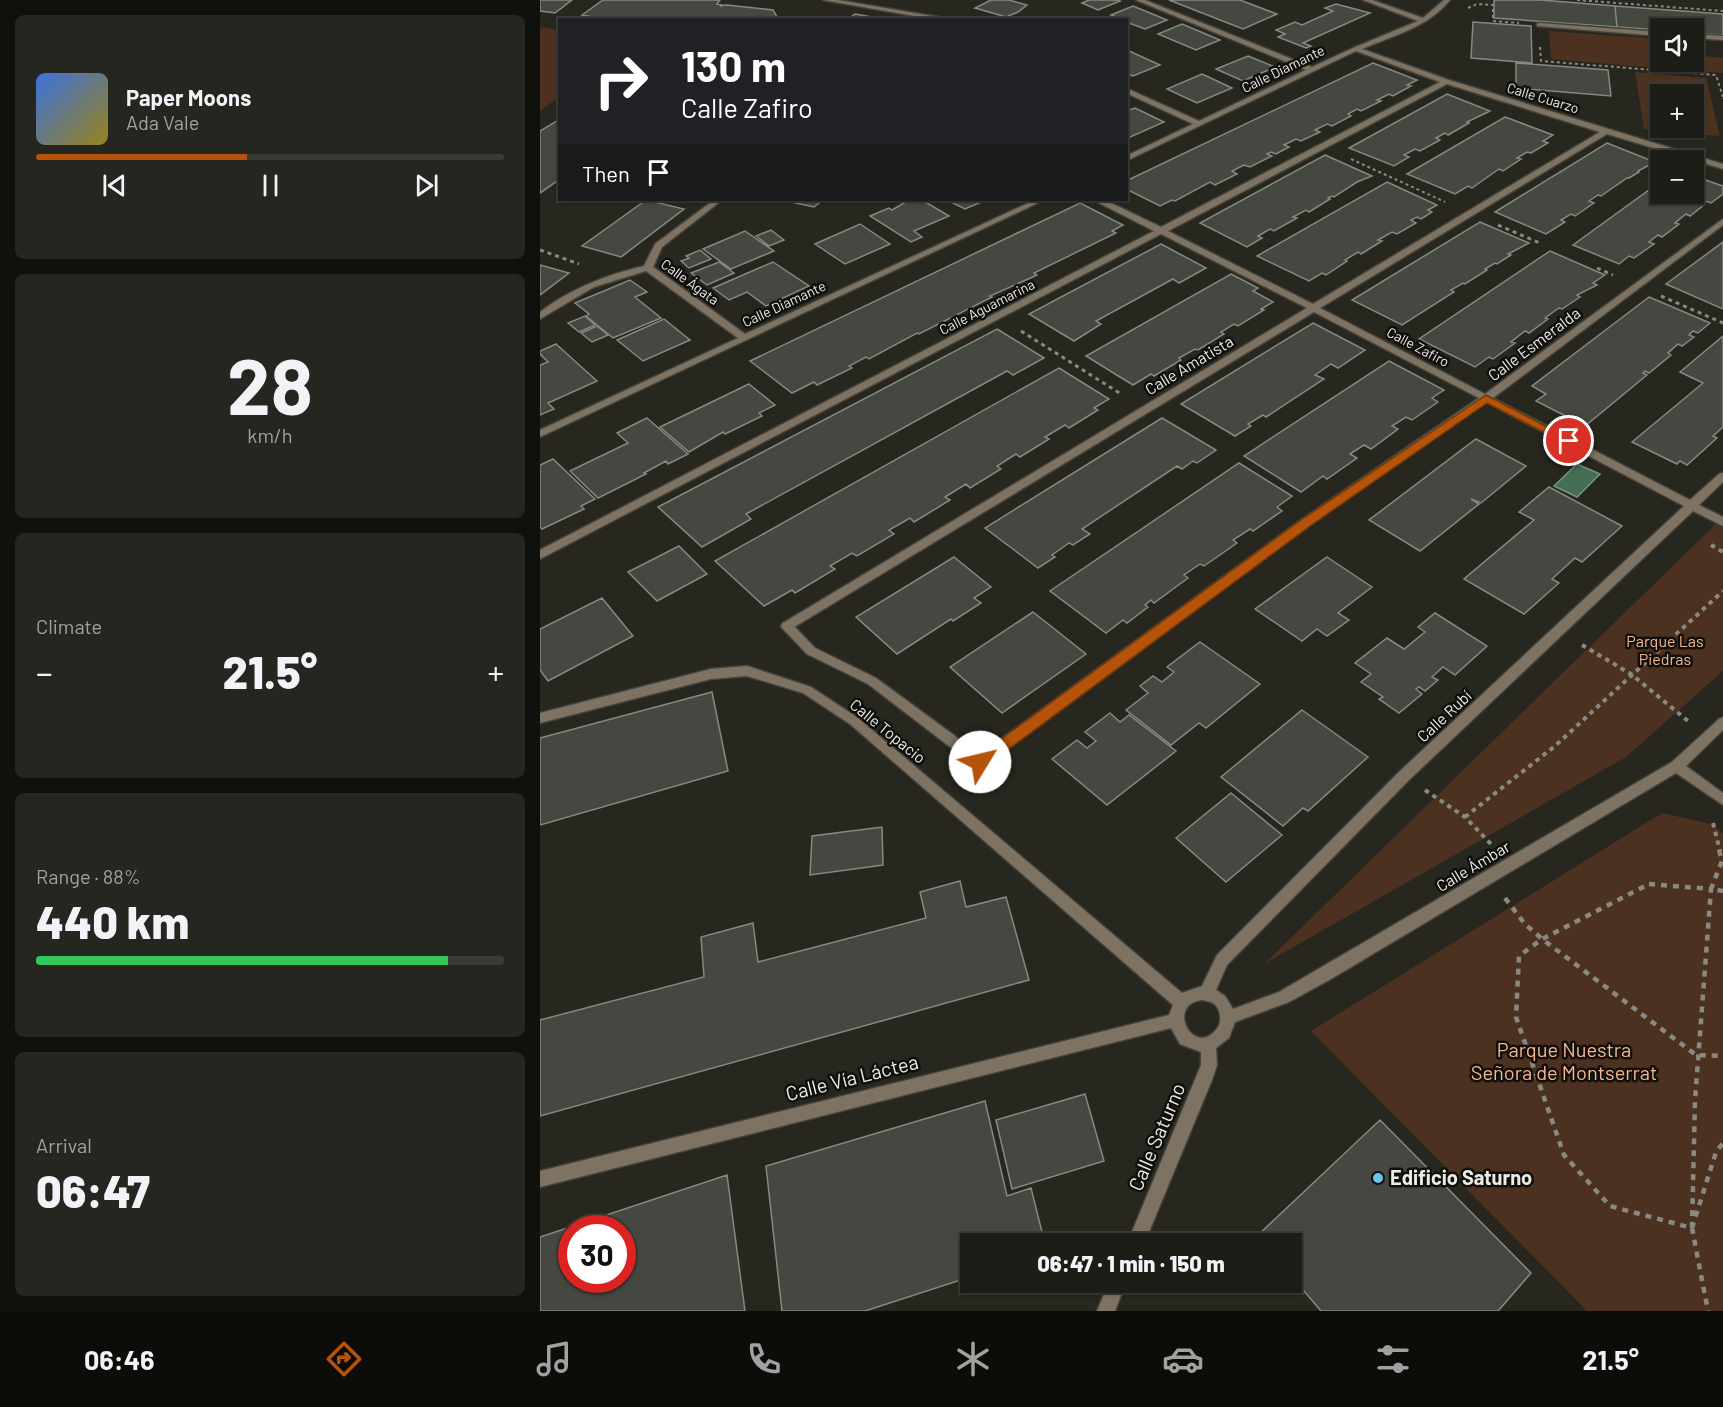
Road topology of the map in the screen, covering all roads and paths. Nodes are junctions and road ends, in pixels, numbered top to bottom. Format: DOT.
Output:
graph roads {
  1 [pos="826,0"];
  2 [pos="879,0"];
  3 [pos="1139,0"];
  4 [pos="1366,0"];
  5 [pos="1447,0"];
  6 [pos="1493,0"];
  7 [pos="1577,0"];
  8 [pos="1627,2"];
  9 [pos="872,5"];
  10 [pos="1493,5"];
  11 [pos="1723,11"];
  12 [pos="942,18"];
  13 [pos="1424,21"];
  14 [pos="1539,25"];
  15 [pos="1650,33"];
  16 [pos="1704,37"];
  17 [pos="1723,38"];
  18 [pos="1357,49"];
  19 [pos="1313,70"];
  20 [pos="1446,82"];
  21 [pos="1128,91"];
  22 [pos="1200,124"];
  23 [pos="1606,131"];
  24 [pos="1323,147"];
  25 [pos="1128,158"];
  26 [pos="1723,167"];
  27 [pos="717,201"];
  28 [pos="1038,201"];
  29 [pos="1102,201"];
  30 [pos="1469,213"];
  31 [pos="1723,221"];
  32 [pos="1163,231"];
  33 [pos="1542,244"];
  34 [pos="540,250"];
  35 [pos="648,268"];
  36 [pos="610,276"];
  37 [pos="1314,308"];
  38 [pos="540,316"];
  39 [pos="998,316"];
  40 [pos="744,338"];
  41 [pos="1486,398"];
  42 [pos="1145,410"];
  43 [pos="540,434"];
  44 [pos="1723,476"];
  45 [pos="1692,505"];
  46 [pos="1723,522"];
  47 [pos="540,555"];
  48 [pos="1723,591"];
  49 [pos="788,626"];
  50 [pos="1558,631"];
  51 [pos="1631,674"];
  52 [pos="540,718"];
  53 [pos="1723,722"];
  54 [pos="1707,737"];
  55 [pos="980,762"];
  56 [pos="1677,766"];
  57 [pos="1404,776"];
  58 [pos="1705,787"];
  59 [pos="1723,800"];
  60 [pos="1465,817"];
  61 [pos="1510,864"];
  62 [pos="1711,889"];
  63 [pos="1723,891"];
  64 [pos="1525,924"];
  65 [pos="1542,939"];
  66 [pos="1206,995"];
  67 [pos="1182,1004"];
  68 [pos="1229,1017"];
  69 [pos="1176,1020"];
  70 [pos="1208,1044"];
  71 [pos="1696,1055"];
  72 [pos="1723,1056"];
  73 [pos="1723,1143"];
  74 [pos="540,1179"];
  75 [pos="1692,1228"];
  76 [pos="1140,1233"];
  77 [pos="1113,1293"];
  78 [pos="1106,1311"];
  79 [pos="1708,1311"];
  1 -- 9 [label="street"];
  2 -- 9 [label="street"];
  3 -- 19 [label="street"];
  4 -- 13 [label="street"];
  5 -- 13 [label="street, Calle Diamante"];
  6 -- 10 [label="path"];
  7 -- 8 [label="path"];
  8 -- 11 [label="path"];
  9 -- 12 [label="street"];
  13 -- 18 [label="street, Calle Diamante"];
  14 -- 15 [label="street"];
  16 -- 17 [label="street"];
  18 -- 19 [label="street, Calle Diamante"];
  18 -- 20 [label="street, Calle Cuarzo"];
  19 -- 22 [label="street, Calle Diamante"];
  20 -- 23 [label="street, Calle Cuarzo"];
  20 -- 24 [label="street, Calle Aguamarina"];
  21 -- 22 [label="street"];
  22 -- 25 [label="street, Calle Diamante"];
  23 -- 26 [label="street, Calle Cuarzo"];
  23 -- 30 [label="street, Calle Amatista"];
  24 -- 30 [label="path"];
  24 -- 32 [label="street, Calle Aguamarina"];
  27 -- 35 [label="street, Calle Ágata"];
  28 -- 40 [label="street, Calle Diamante"];
  29 -- 32 [label="street, Calle Zafiro"];
  30 -- 33 [label="path"];
  30 -- 37 [label="street, Calle Amatista"];
  31 -- 41 [label="street, Calle Esmeralda"];
  32 -- 37 [label="street, Calle Zafiro"];
  32 -- 39 [label="street, Calle Aguamarina"];
  34 -- 36 [label="path"];
  35 -- 36 [label="street, Calle Ágata"];
  35 -- 40 [label="street, Calle Ágata"];
  36 -- 38 [label="street, Calle Ágata"];
  37 -- 41 [label="street, Calle Zafiro"];
  37 -- 42 [label="street, Calle Amatista"];
  39 -- 42 [label="path"];
  39 -- 47 [label="street, Calle Aguamarina"];
  40 -- 43 [label="street, Calle Diamante"];
  41 -- 45 [label="street, Calle Zafiro"];
  41 -- 55 [label="street, Calle Esmeralda"];
  42 -- 49 [label="street, Calle Amatista"];
  44 -- 45 [label="street, Calle Rubí"];
  45 -- 46 [label="street, Calle Zafiro"];
  45 -- 50 [label="street, Calle Rubí"];
  48 -- 51 [label="path"];
  49 -- 55 [label="street, Calle Topacio"];
  50 -- 51 [label="path"];
  50 -- 57 [label="street, Calle Rubí"];
  51 -- 54 [label="path"];
  51 -- 60 [label="path"];
  52 -- 67 [label="street, Calle Topacio"];
  53 -- 54 [label="street, Calle Ámbar"];
  54 -- 56 [label="street, Calle Ámbar"];
  56 -- 58 [label="street"];
  56 -- 61 [label="street, Calle Ámbar"];
  57 -- 60 [label="path"];
  57 -- 66 [label="street, Calle Rubí"];
  58 -- 59 [label="street"];
  58 -- 62 [label="path"];
  60 -- 61 [label="path"];
  61 -- 68 [label="street, Calle Ámbar"];
  62 -- 63 [label="path"];
  62 -- 65 [label="path"];
  62 -- 71 [label="path"];
  64 -- 65 [label="path"];
  65 -- 71 [label="path"];
  65 -- 75 [label="path"];
  66 -- 67 [label="street"];
  66 -- 68 [label="street"];
  67 -- 69 [label="street"];
  68 -- 70 [label="street"];
  69 -- 70 [label="street"];
  69 -- 74 [label="street, Calle Vía Láctea"];
  70 -- 76 [label="street, Calle Saturno"];
  71 -- 72 [label="path"];
  71 -- 75 [label="path"];
  73 -- 75 [label="path"];
  75 -- 79 [label="path"];
  77 -- 78 [label="street"];
}
